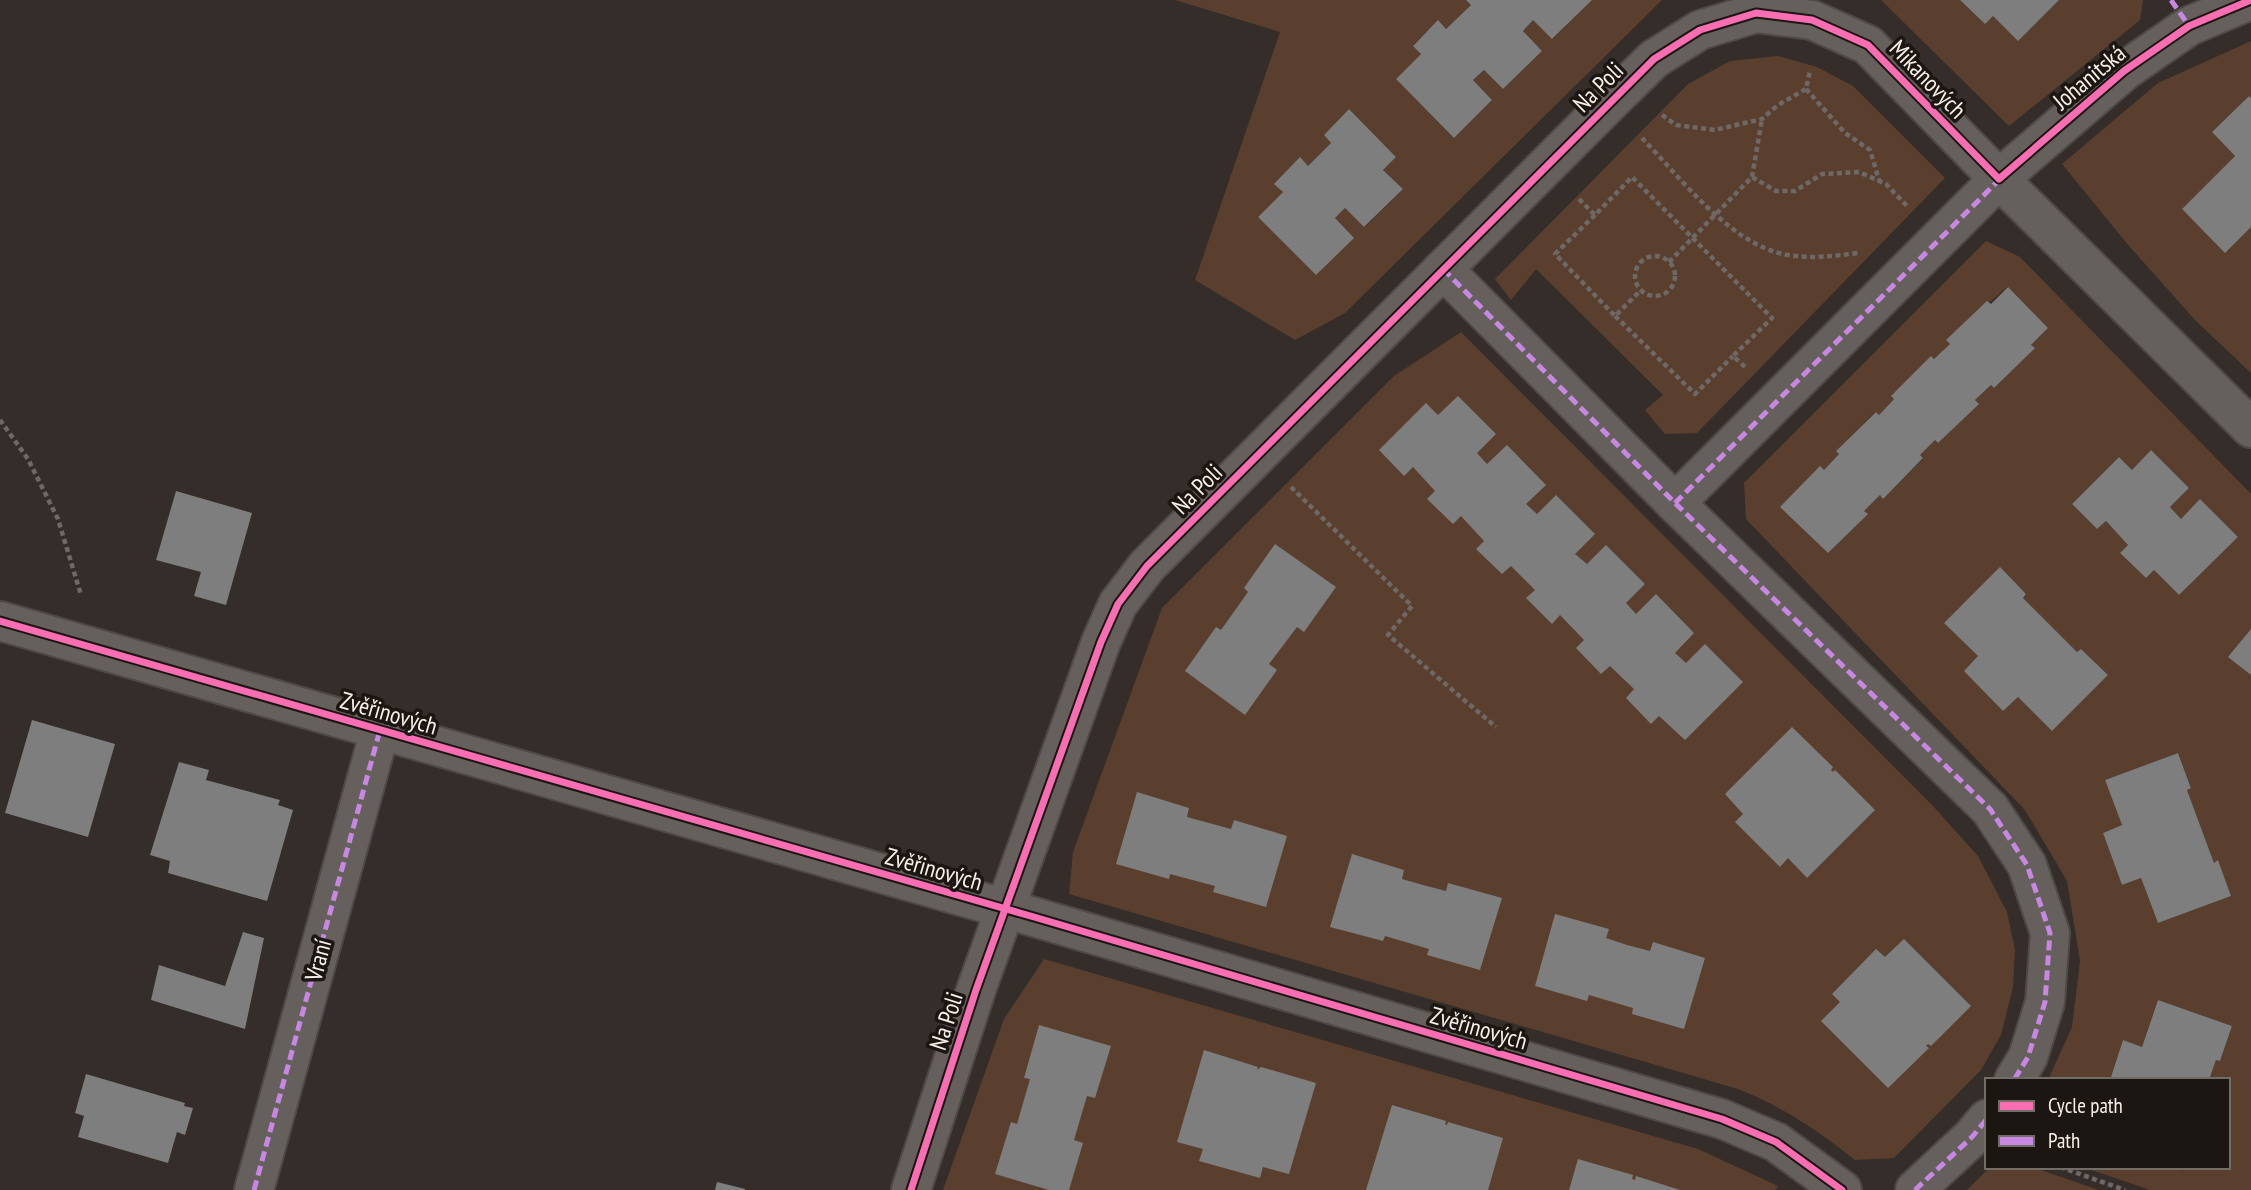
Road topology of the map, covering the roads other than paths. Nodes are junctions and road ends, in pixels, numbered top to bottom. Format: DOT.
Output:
graph roads {
  1 [pos="2251,0"];
  2 [pos="1774,8"];
  3 [pos="2180,13"];
  4 [pos="1999,179"];
  5 [pos="1443,269"];
  6 [pos="2251,428"];
  7 [pos="1675,502"];
  8 [pos="0,621"];
  9 [pos="380,730"];
  10 [pos="1004,909"];
  11 [pos="2015,1078"];
  12 [pos="1985,1121"];
  13 [pos="254,1190"];
  14 [pos="911,1190"];
  15 [pos="1842,1190"];
  16 [pos="1915,1190"];
  1 -- 3 [label="street, Johanitská"];
  2 -- 4 [label="street, Mikanových"];
  2 -- 5 [label="street, Na Poli"];
  3 -- 4 [label="street, Johanitská"];
  4 -- 6 [label="street, Mikanových"];
  4 -- 7 [label="street, Johanitská"];
  5 -- 7 [label="street"];
  5 -- 10 [label="street, Na Poli"];
  7 -- 11 [label="street"];
  8 -- 9 [label="street, Zvěřinových"];
  9 -- 10 [label="street, Zvěřinových"];
  9 -- 13 [label="street, Vraní"];
  10 -- 14 [label="street, Na Poli"];
  10 -- 15 [label="street, Zvěřinových"];
  12 -- 16 [label="street"];
}
